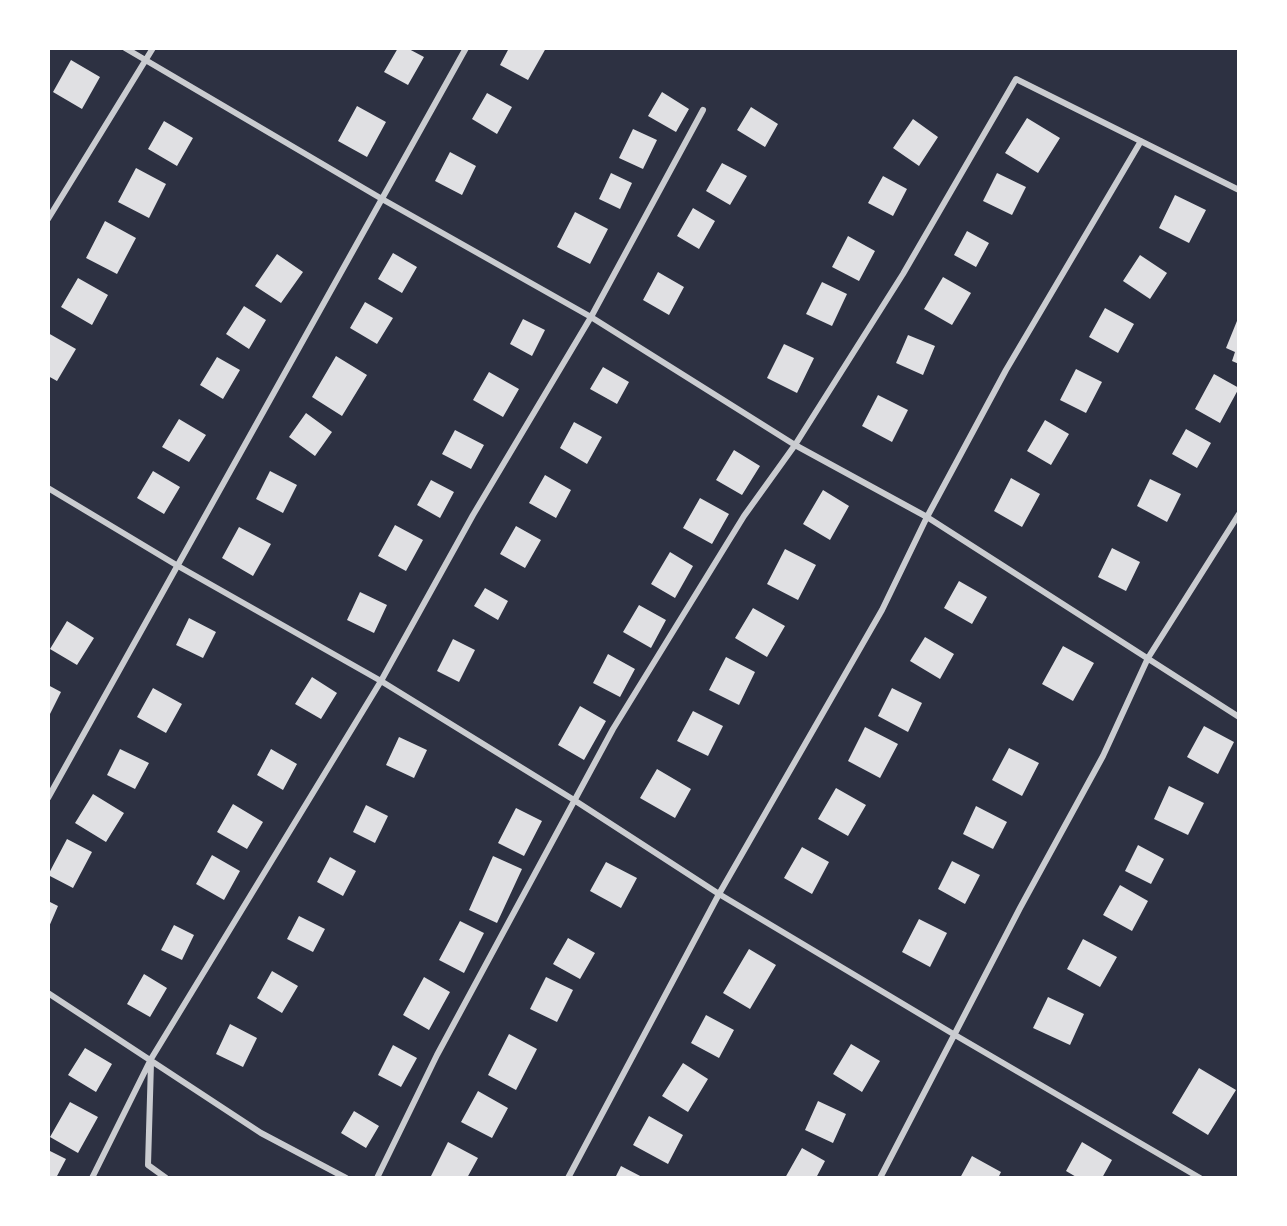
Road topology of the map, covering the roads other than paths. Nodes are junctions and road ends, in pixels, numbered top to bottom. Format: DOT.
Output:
graph roads {
  1 [pos="124,48"];
  2 [pos="153,48"];
  3 [pos="466,48"];
  4 [pos="146,59"];
  5 [pos="703,110"];
  6 [pos="1141,141"];
  7 [pos="1239,190"];
  8 [pos="382,199"];
  9 [pos="48,219"];
  10 [pos="591,317"];
  11 [pos="795,445"];
  12 [pos="48,488"];
  13 [pos="1239,514"];
  14 [pos="927,517"];
  15 [pos="178,566"];
  16 [pos="1148,658"];
  17 [pos="381,681"];
  18 [pos="1239,717"];
  19 [pos="48,798"];
  20 [pos="574,800"];
  21 [pos="719,894"];
  22 [pos="48,993"];
  23 [pos="956,1035"];
  24 [pos="151,1059"];
  25 [pos="92,1178"];
  26 [pos="166,1178"];
  27 [pos="346,1178"];
  28 [pos="377,1178"];
  29 [pos="568,1178"];
  30 [pos="880,1178"];
  31 [pos="1200,1178"];
  1 -- 4 [label="street"];
  2 -- 4 [label="street"];
  3 -- 8 [label="street"];
  4 -- 8 [label="street"];
  4 -- 9 [label="street"];
  5 -- 10 [label="street"];
  6 -- 7 [label="street"];
  6 -- 11 [label="street"];
  6 -- 14 [label="street"];
  8 -- 10 [label="street"];
  8 -- 15 [label="street"];
  10 -- 11 [label="street"];
  10 -- 17 [label="street"];
  11 -- 14 [label="street"];
  11 -- 20 [label="street"];
  12 -- 15 [label="street"];
  13 -- 16 [label="street"];
  14 -- 16 [label="street"];
  14 -- 21 [label="street"];
  15 -- 17 [label="street"];
  15 -- 19 [label="street"];
  16 -- 18 [label="street"];
  16 -- 23 [label="street"];
  17 -- 20 [label="street"];
  17 -- 24 [label="street"];
  20 -- 21 [label="street"];
  20 -- 28 [label="street"];
  21 -- 23 [label="street"];
  21 -- 29 [label="street"];
  22 -- 24 [label="street"];
  23 -- 30 [label="street"];
  23 -- 31 [label="street"];
  24 -- 25 [label="street"];
  24 -- 26 [label="street"];
  24 -- 27 [label="street"];
}
